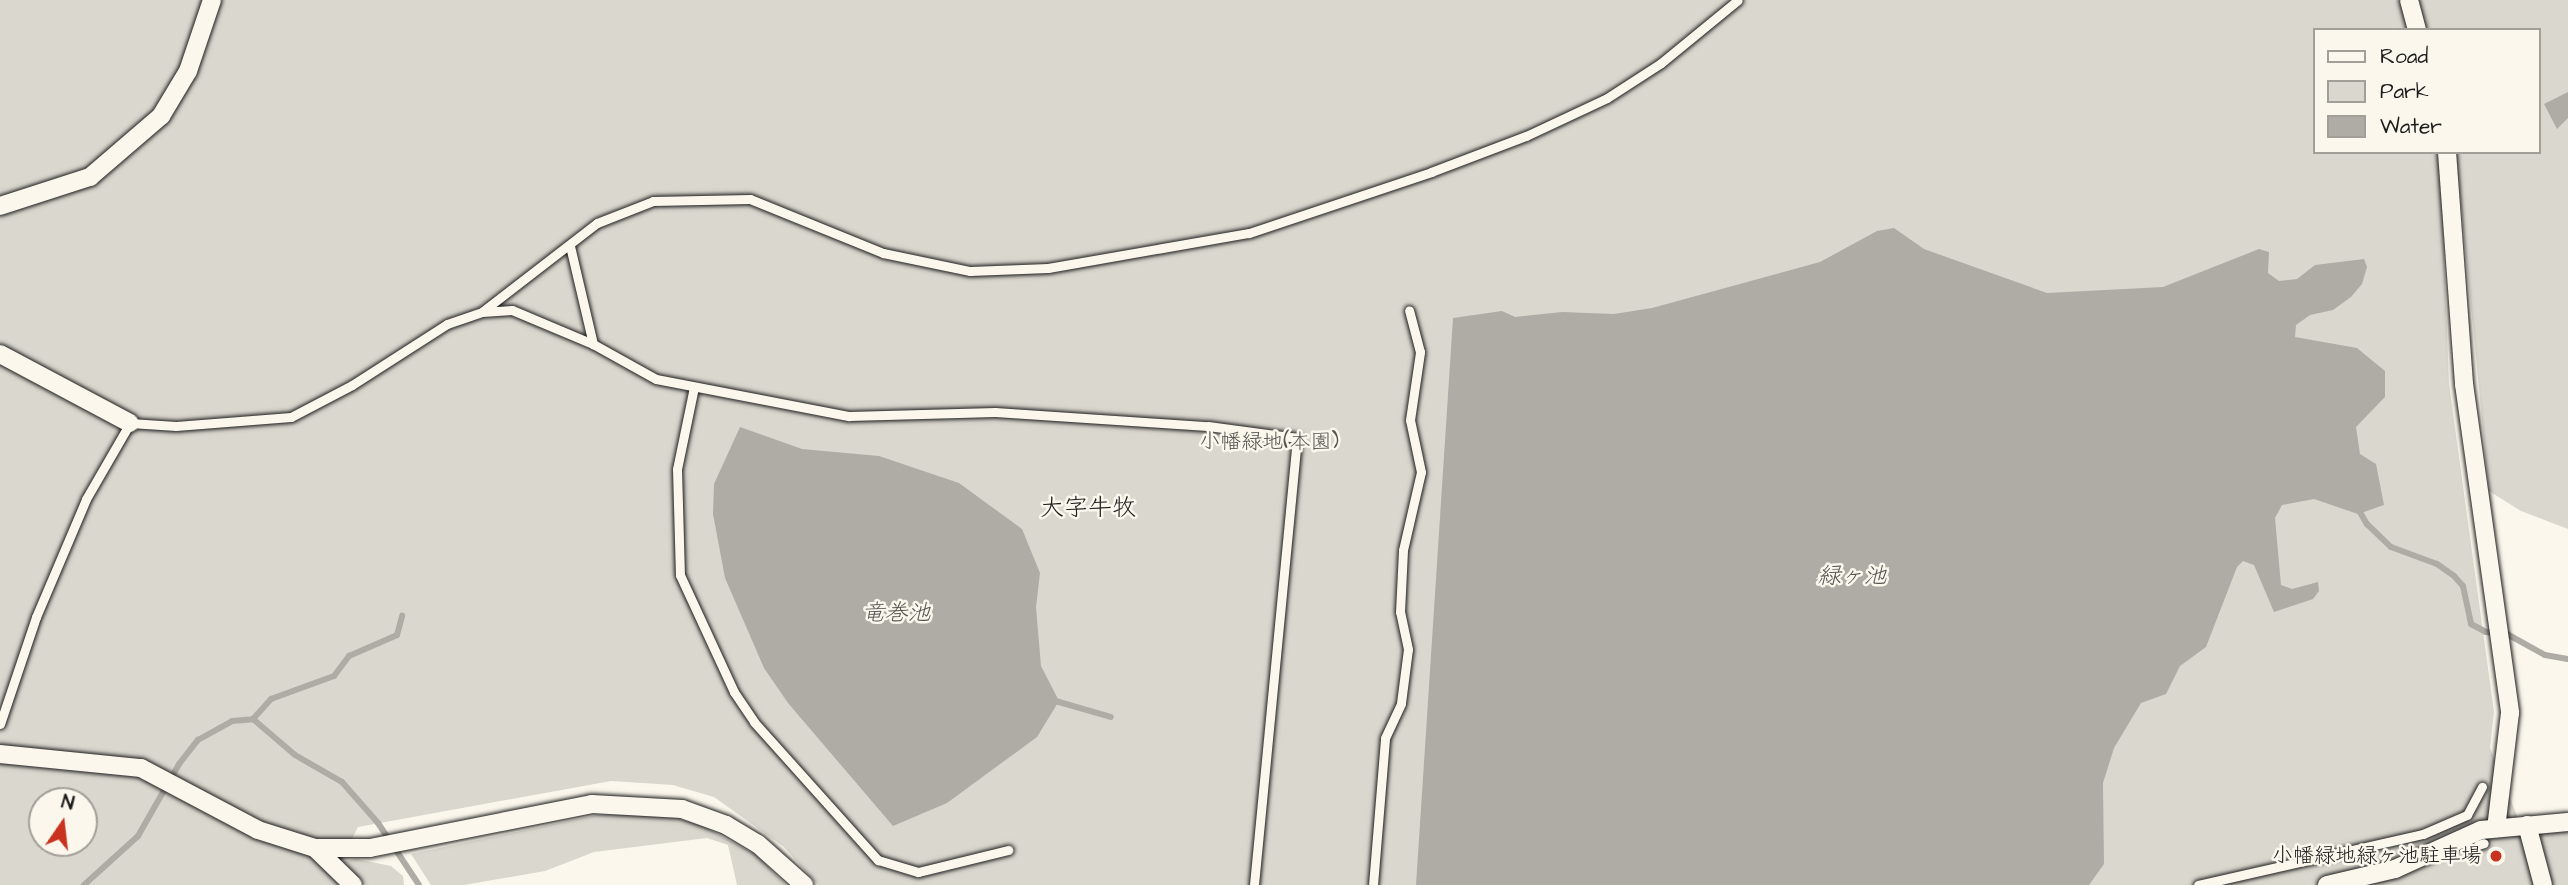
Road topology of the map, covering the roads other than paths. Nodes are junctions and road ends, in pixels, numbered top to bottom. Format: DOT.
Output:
graph roads {
  1 [pos="212,0"];
  2 [pos="1738,0"];
  3 [pos="2409,0"];
  4 [pos="2416,28"];
  5 [pos="2447,154"];
  6 [pos="0,206"];
  7 [pos="570,246"];
  8 [pos="1409,310"];
  9 [pos="482,312"];
  10 [pos="593,344"];
  11 [pos="0,354"];
  12 [pos="694,387"];
  13 [pos="130,423"];
  14 [pos="0,724"];
  15 [pos="0,754"];
  16 [pos="2482,787"];
  17 [pos="2568,822"];
  18 [pos="2527,825"];
  19 [pos="2496,828"];
  20 [pos="315,848"];
  21 [pos="1008,850"];
  22 [pos="353,885"];
  23 [pos="804,885"];
  24 [pos="1254,885"];
  25 [pos="1373,885"];
  26 [pos="2197,885"];
  27 [pos="2327,885"];
  28 [pos="2543,885"];
  1 -- 6 [label="street"];
  2 -- 7 [label="lane"];
  3 -- 4 [label="street"];
  5 -- 19 [label="street"];
  7 -- 9 [label="lane"];
  7 -- 10 [label="lane"];
  8 -- 25 [label="lane"];
  9 -- 10 [label="lane"];
  9 -- 13 [label="lane"];
  10 -- 12 [label="lane"];
  11 -- 13 [label="street"];
  12 -- 21 [label="lane"];
  12 -- 24 [label="lane"];
  13 -- 14 [label="lane"];
  15 -- 20 [label="street"];
  16 -- 26 [label="lane"];
  17 -- 18 [label="street"];
  18 -- 19 [label="street"];
  18 -- 28 [label="street"];
  19 -- 27 [label="street"];
  20 -- 22 [label="street"];
  20 -- 23 [label="street"];
}
